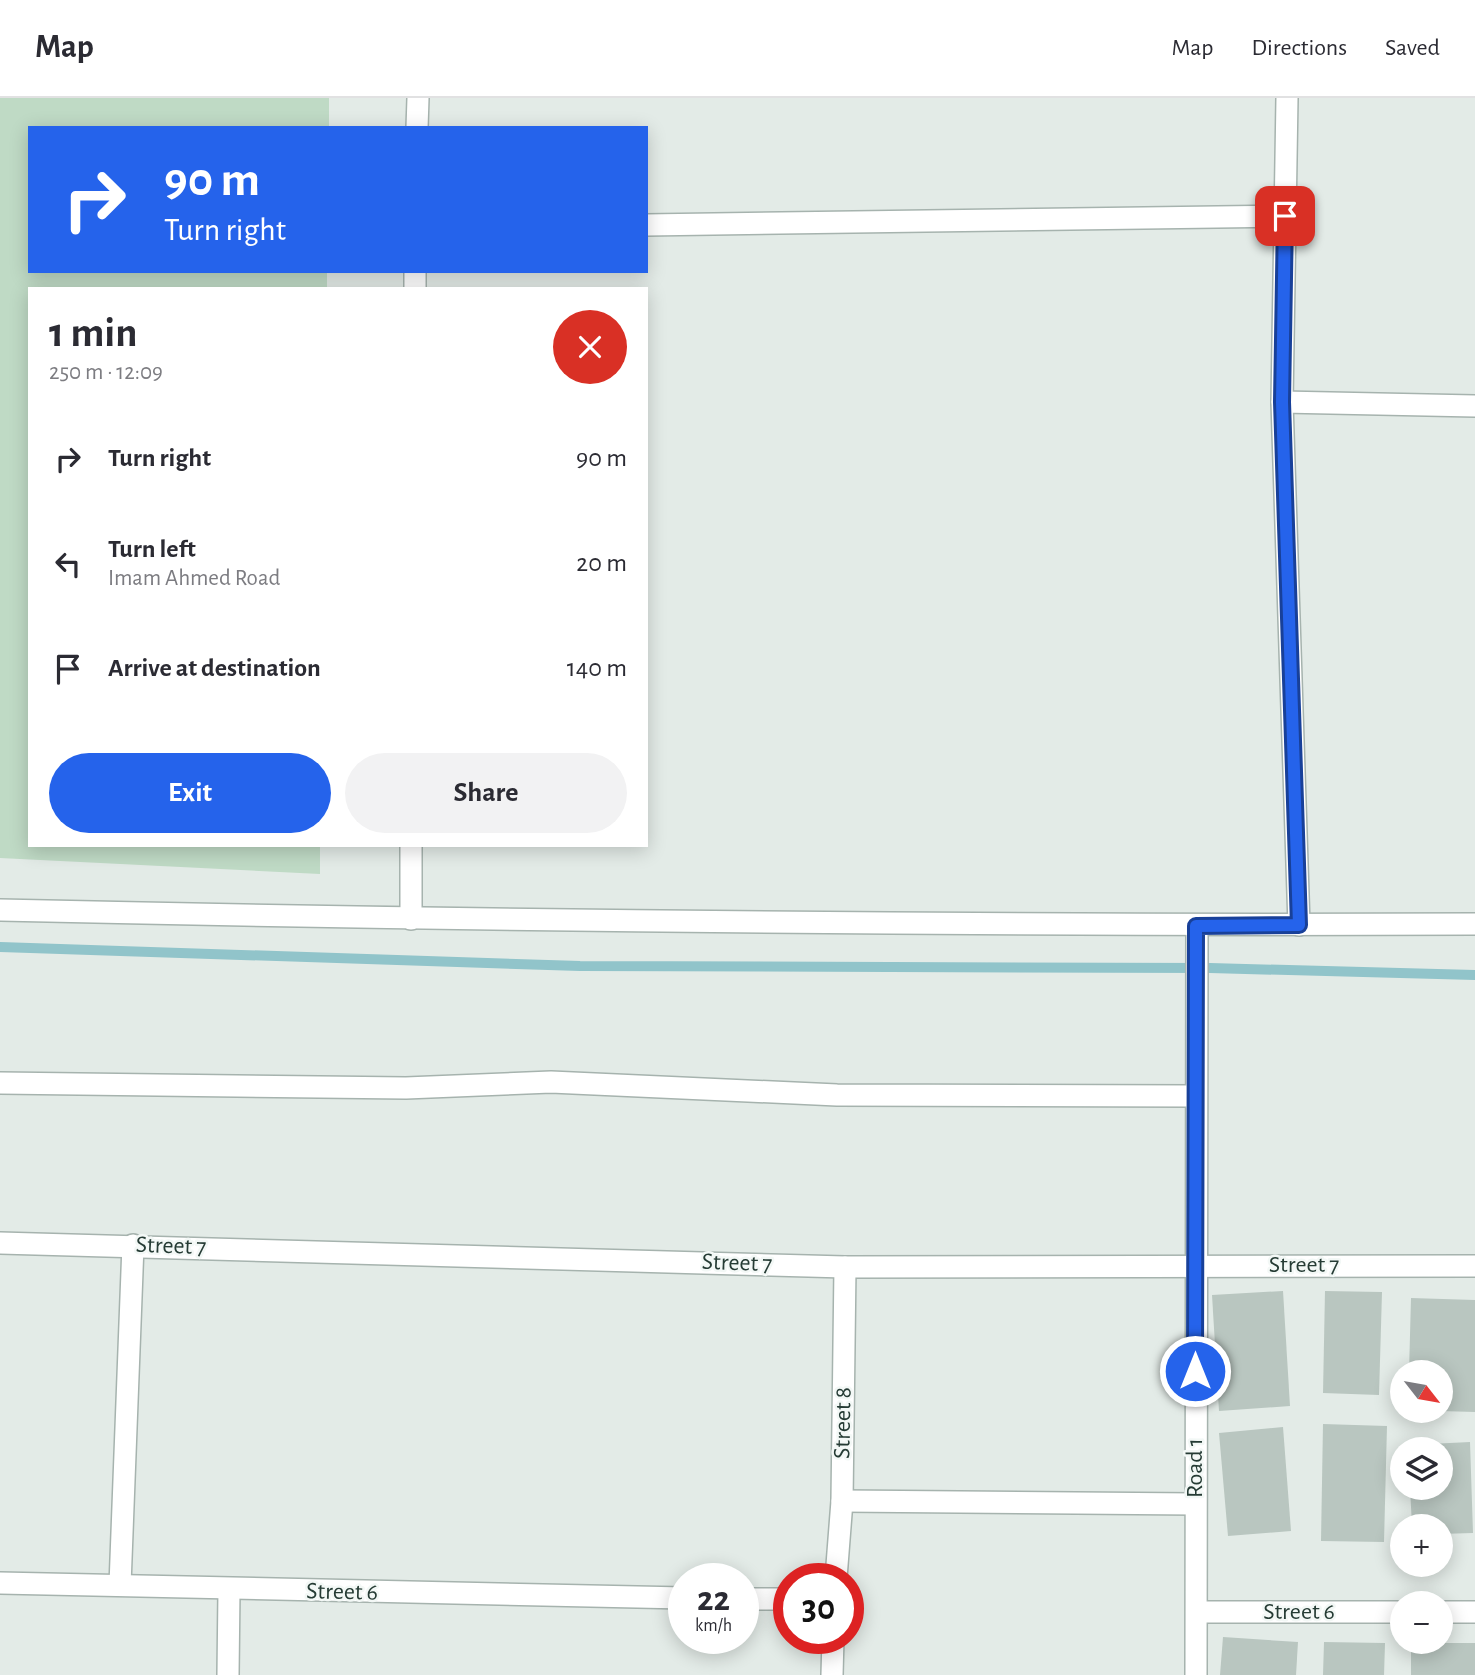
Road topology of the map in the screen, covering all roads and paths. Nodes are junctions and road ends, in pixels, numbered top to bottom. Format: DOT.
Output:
graph roads {
  1 [pos="418,98"];
  2 [pos="1287,98"];
  3 [pos="417,126"];
  4 [pos="1285,216"];
  5 [pos="648,225"];
  6 [pos="1282,402"];
  7 [pos="1475,406"];
  8 [pos="411,847"];
  9 [pos="0,910"];
  10 [pos="411,919"];
  11 [pos="1475,924"];
  12 [pos="1299,925"];
  13 [pos="1196,926"];
  14 [pos="0,1083"];
  15 [pos="1195,1096"];
  16 [pos="0,1243"];
  17 [pos="133,1245"];
  18 [pos="1194,1265"];
  19 [pos="1475,1266"];
  20 [pos="845,1267"];
  21 [pos="842,1501"];
  22 [pos="1195,1504"];
  23 [pos="837,1563"];
  24 [pos="0,1583"];
  25 [pos="120,1585"];
  26 [pos="229,1590"];
  27 [pos="668,1598"];
  28 [pos="1197,1612"];
  29 [pos="1390,1612"];
  30 [pos="1453,1612"];
  31 [pos="1475,1612"];
  32 [pos="833,1654"];
  33 [pos="228,1675"];
  34 [pos="832,1675"];
  35 [pos="1196,1675"];
  1 -- 3 [label="street"];
  2 -- 4 [label="street"];
  4 -- 5 [label="street"];
  4 -- 6 [label="street"];
  6 -- 7 [label="street"];
  6 -- 12 [label="street"];
  8 -- 10 [label="street"];
  9 -- 10 [label="street"];
  10 -- 13 [label="street"];
  11 -- 12 [label="street"];
  12 -- 13 [label="street"];
  13 -- 15 [label="street, Road 1"];
  14 -- 15 [label="street"];
  15 -- 18 [label="street, Road 1"];
  16 -- 17 [label="street, Street 7"];
  17 -- 20 [label="street, Street 7"];
  17 -- 25 [label="street"];
  18 -- 19 [label="street, Street 7"];
  18 -- 20 [label="street, Street 7"];
  18 -- 22 [label="street, Road 1"];
  20 -- 21 [label="street, Street 8"];
  21 -- 22 [label="street"];
  21 -- 23 [label="street, Street 8"];
  22 -- 28 [label="street, Road 1"];
  24 -- 25 [label="street, Street 6"];
  25 -- 26 [label="street, Street 6"];
  26 -- 27 [label="street, Street 6"];
  26 -- 33 [label="street"];
  28 -- 29 [label="street, Street 6"];
  28 -- 35 [label="street, Road 1"];
  30 -- 31 [label="street"];
  32 -- 34 [label="street"];
}
